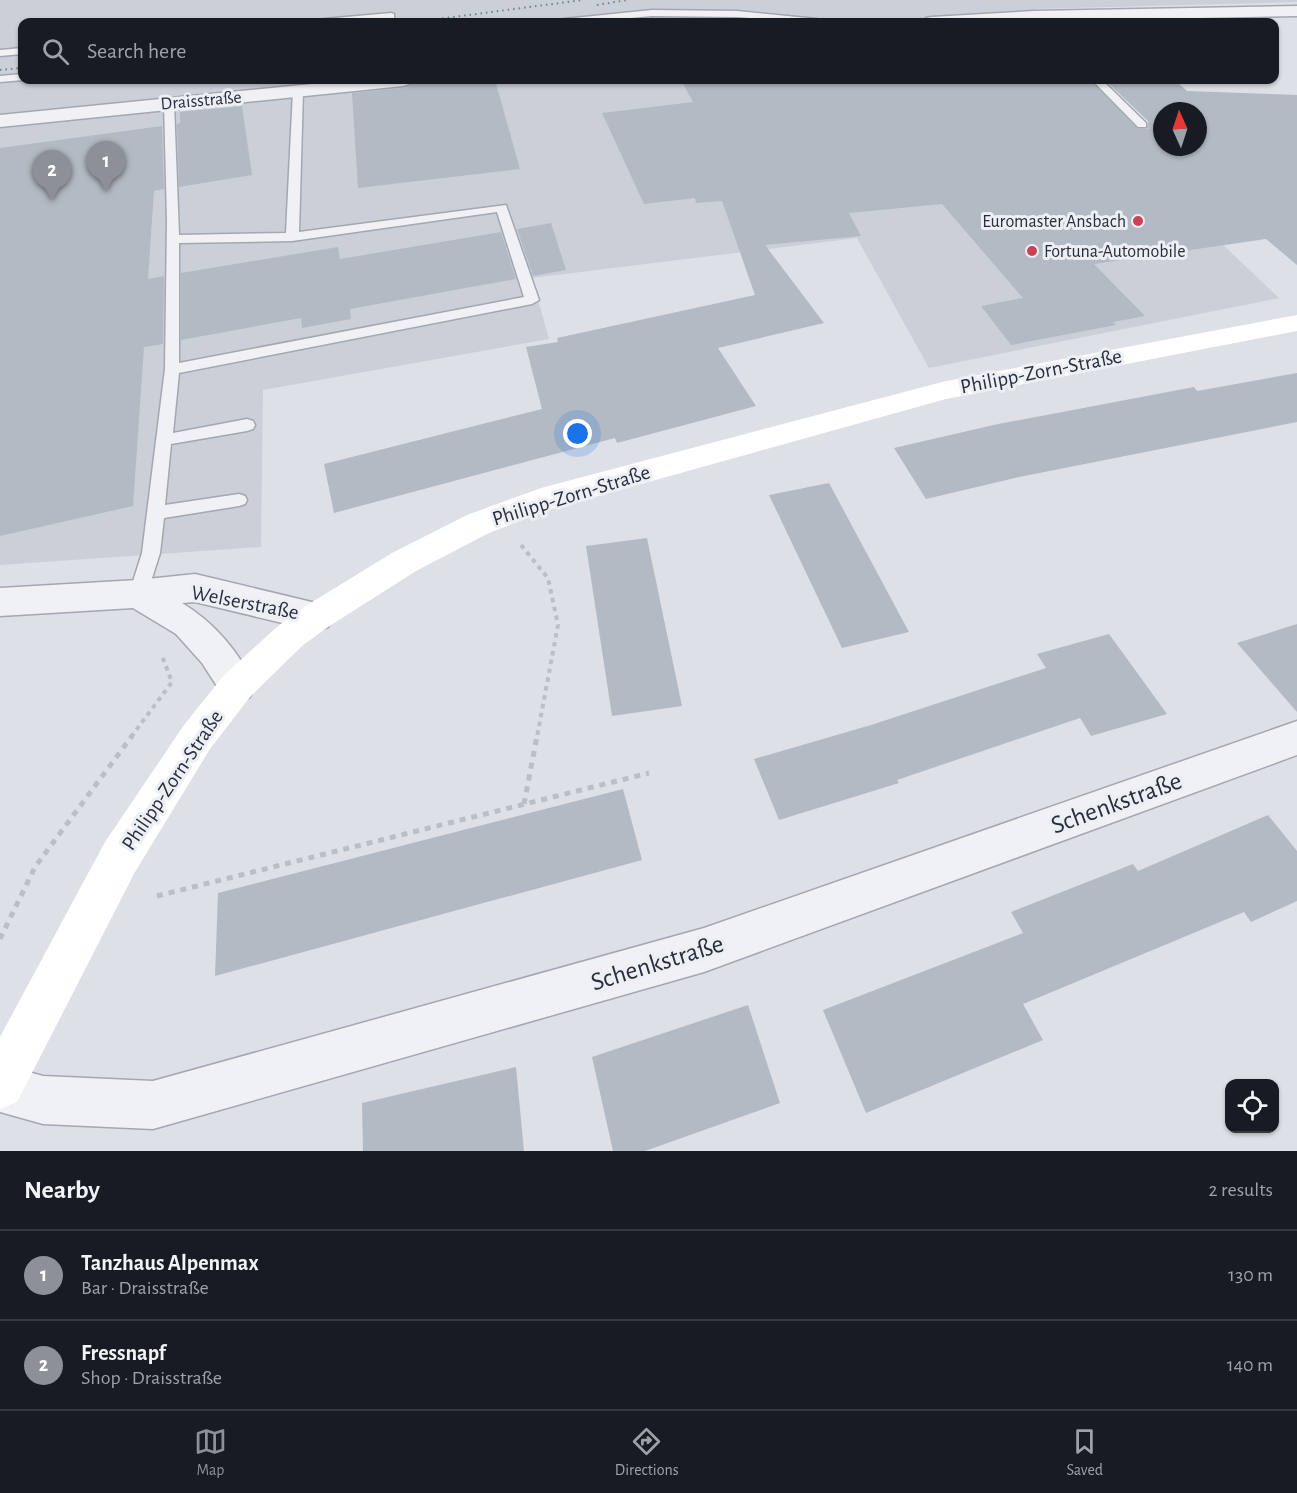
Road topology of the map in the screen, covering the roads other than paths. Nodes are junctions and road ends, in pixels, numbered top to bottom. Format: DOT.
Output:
graph roads {
  1 [pos="1297,11"];
  2 [pos="391,16"];
  3 [pos="369,18"];
  4 [pos="603,18"];
  5 [pos="777,18"];
  6 [pos="1070,18"];
  7 [pos="18,51"];
  8 [pos="0,53"];
  9 [pos="18,77"];
  10 [pos="0,79"];
  11 [pos="365,84"];
  12 [pos="1101,84"];
  13 [pos="298,91"];
  14 [pos="169,103"];
  15 [pos="0,121"];
  16 [pos="1142,125"];
  17 [pos="292,237"];
  18 [pos="172,240"];
  19 [pos="1297,323"];
  20 [pos="172,369"];
  21 [pos="247,425"];
  22 [pos="164,440"];
  23 [pos="239,500"];
  24 [pos="156,513"];
  25 [pos="138,594"];
  26 [pos="0,602"];
  27 [pos="316,616"];
  28 [pos="237,686"];
  29 [pos="1297,738"];
  30 [pos="0,1087"];
  1 -- 6 [label="street"];
  2 -- 3 [label="lane"];
  4 -- 5 [label="lane"];
  7 -- 8 [label="lane"];
  9 -- 10 [label="lane"];
  11 -- 13 [label="street, Draisstraße"];
  12 -- 16 [label="lane"];
  13 -- 14 [label="street, Draisstraße"];
  13 -- 17 [label="lane"];
  14 -- 15 [label="street, Draisstraße"];
  14 -- 18 [label="lane"];
  17 -- 18 [label="lane"];
  17 -- 20 [label="lane"];
  18 -- 20 [label="lane"];
  19 -- 27 [label="main road, Philipp-Zorn-Straße"];
  20 -- 22 [label="lane"];
  21 -- 22 [label="lane"];
  22 -- 24 [label="lane"];
  23 -- 24 [label="lane"];
  24 -- 25 [label="lane"];
  25 -- 26 [label="street, Welserstraße"];
  25 -- 27 [label="street, Welserstraße"];
  25 -- 28 [label="street, Welserstraße"];
  27 -- 28 [label="main road, Philipp-Zorn-Straße"];
  28 -- 30 [label="main road, Philipp-Zorn-Straße"];
  29 -- 30 [label="street, Schenkstraße"];
}
